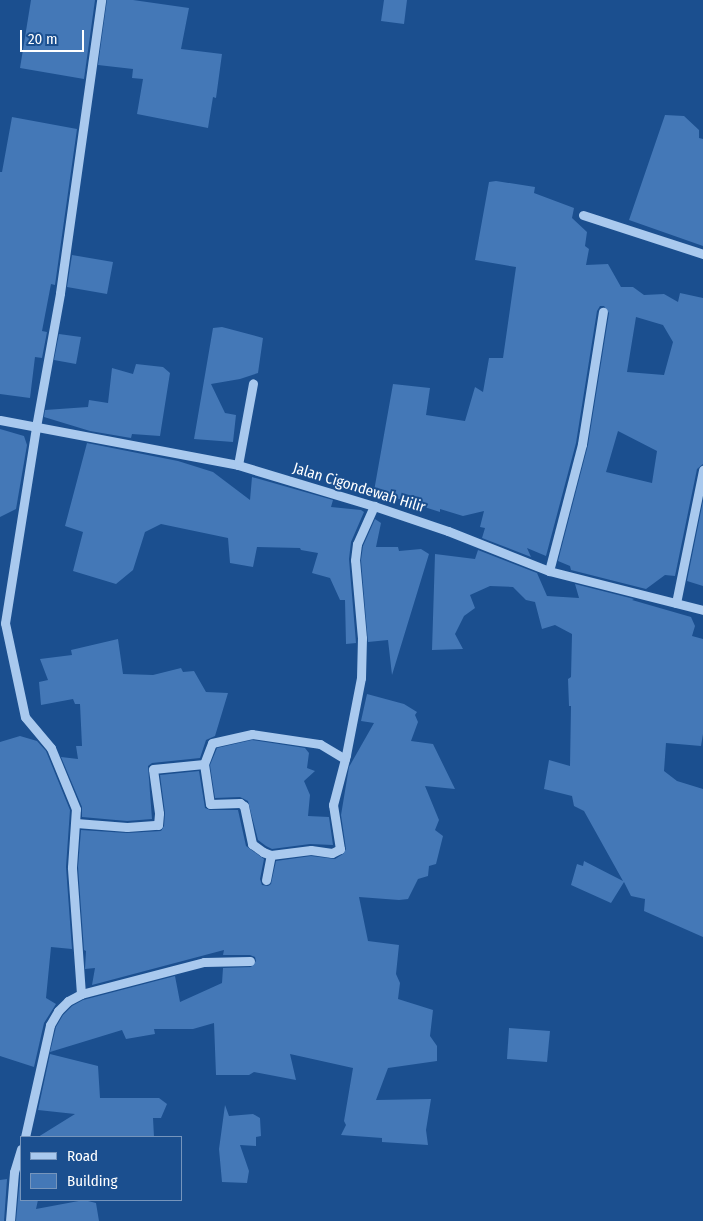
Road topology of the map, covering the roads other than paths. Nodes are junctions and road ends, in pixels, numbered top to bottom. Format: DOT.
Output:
graph roads {
  1 [pos="101,0"];
  2 [pos="583,215"];
  3 [pos="703,254"];
  4 [pos="603,312"];
  5 [pos="253,383"];
  6 [pos="0,420"];
  7 [pos="36,426"];
  8 [pos="238,465"];
  9 [pos="703,470"];
  10 [pos="374,506"];
  11 [pos="549,571"];
  12 [pos="676,603"];
  13 [pos="703,610"];
  14 [pos="345,759"];
  15 [pos="204,764"];
  16 [pos="76,823"];
  17 [pos="271,855"];
  18 [pos="266,880"];
  19 [pos="250,962"];
  20 [pos="81,994"];
  21 [pos="25,1136"];
  22 [pos="20,1152"];
  23 [pos="10,1221"];
  1 -- 7 [label="street"];
  2 -- 3 [label="street"];
  4 -- 11 [label="street"];
  5 -- 8 [label="street"];
  6 -- 7 [label="street, Jalan Cigondewah Hilir"];
  7 -- 8 [label="street, Jalan Cigondewah Hilir"];
  7 -- 16 [label="street"];
  8 -- 10 [label="street, Jalan Cigondewah Hilir"];
  9 -- 12 [label="street"];
  10 -- 11 [label="street, Jalan Cigondewah Hilir"];
  10 -- 14 [label="street"];
  11 -- 12 [label="street, Jalan Cigondewah Hilir"];
  12 -- 13 [label="street, Jalan Cigondewah Hilir"];
  14 -- 15 [label="street"];
  14 -- 17 [label="street"];
  15 -- 16 [label="street"];
  15 -- 17 [label="street"];
  16 -- 20 [label="street"];
  17 -- 18 [label="street"];
  19 -- 20 [label="street"];
  20 -- 21 [label="street"];
  22 -- 23 [label="street"];
}
